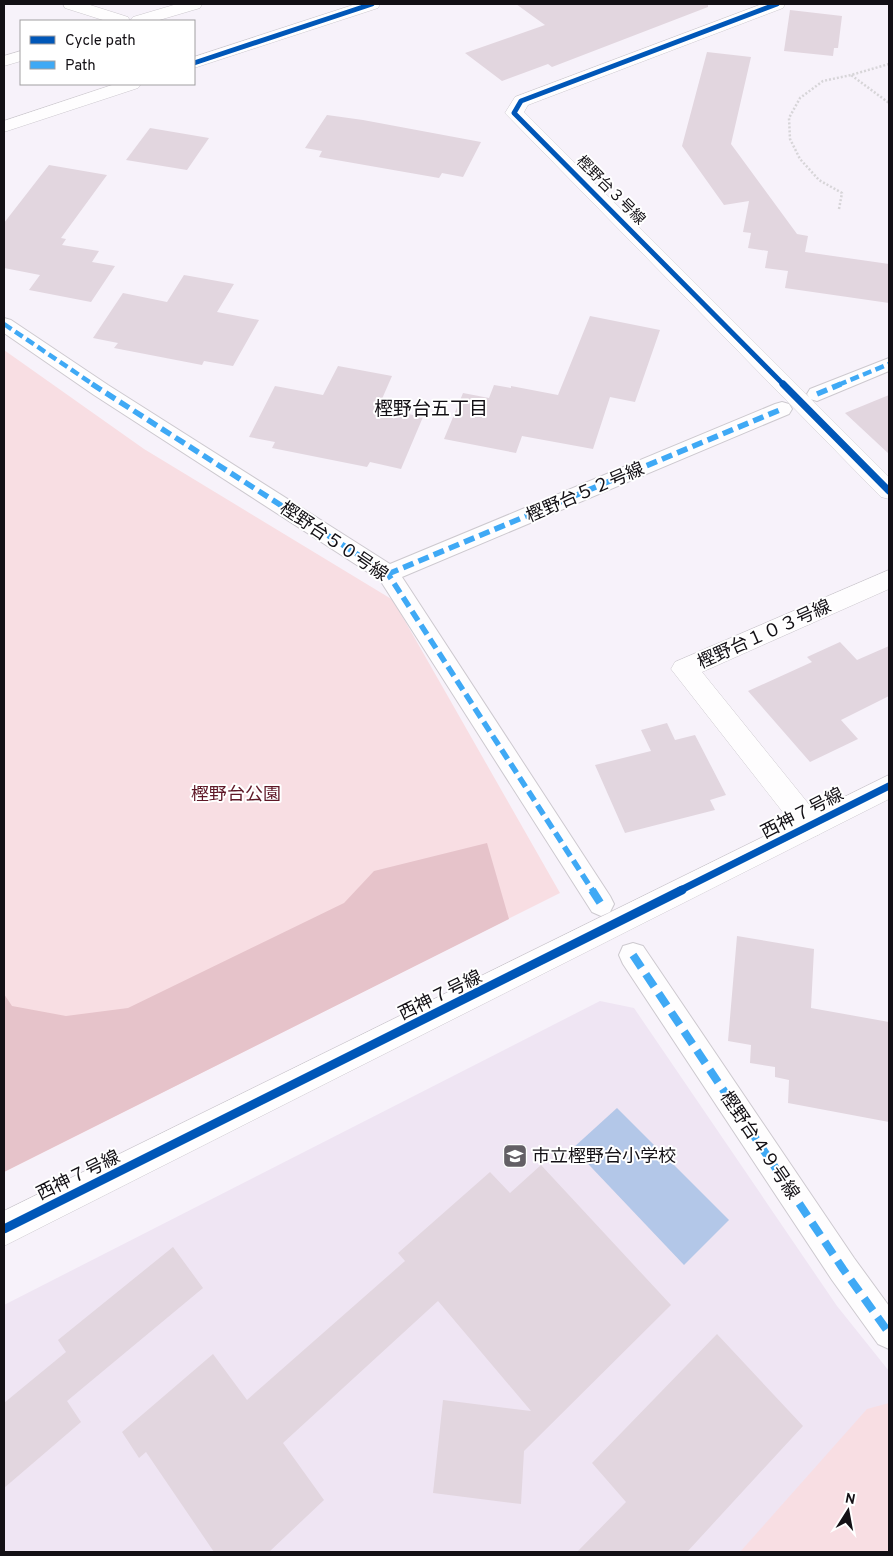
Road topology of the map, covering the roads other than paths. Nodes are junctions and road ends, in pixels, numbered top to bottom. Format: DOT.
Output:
graph roads {
  1 [pos="71,4"];
  2 [pos="194,4"];
  3 [pos="372,4"];
  4 [pos="777,4"];
  5 [pos="119,20"];
  6 [pos="142,20"];
  7 [pos="20,56"];
  8 [pos="4,61"];
  9 [pos="195,63"];
  10 [pos="129,85"];
  11 [pos="4,126"];
  12 [pos="4,324"];
  13 [pos="889,364"];
  14 [pos="817,394"];
  15 [pos="782,409"];
  16 [pos="889,491"];
  17 [pos="388,574"];
  18 [pos="889,579"];
  19 [pos="889,786"];
  20 [pos="810,826"];
  21 [pos="601,904"];
  22 [pos="633,955"];
  23 [pos="4,1229"];
  24 [pos="889,1333"];
  1 -- 5 [label="street"];
  2 -- 6 [label="street"];
  3 -- 9 [label="street"];
  4 -- 16 [label="street, 樫野台３号線"];
  7 -- 8 [label="street"];
  10 -- 11 [label="street"];
  12 -- 17 [label="street, 樫野台５０号線"];
  13 -- 14 [label="street"];
  15 -- 17 [label="street, 樫野台５２号線"];
  17 -- 21 [label="street, 樫野台５０号線"];
  18 -- 20 [label="street, 樫野台１０３号線"];
  19 -- 20 [label="street, 西神７号線"];
  20 -- 23 [label="street, 西神７号線"];
  22 -- 24 [label="street, 樫野台４９号線"];
}
